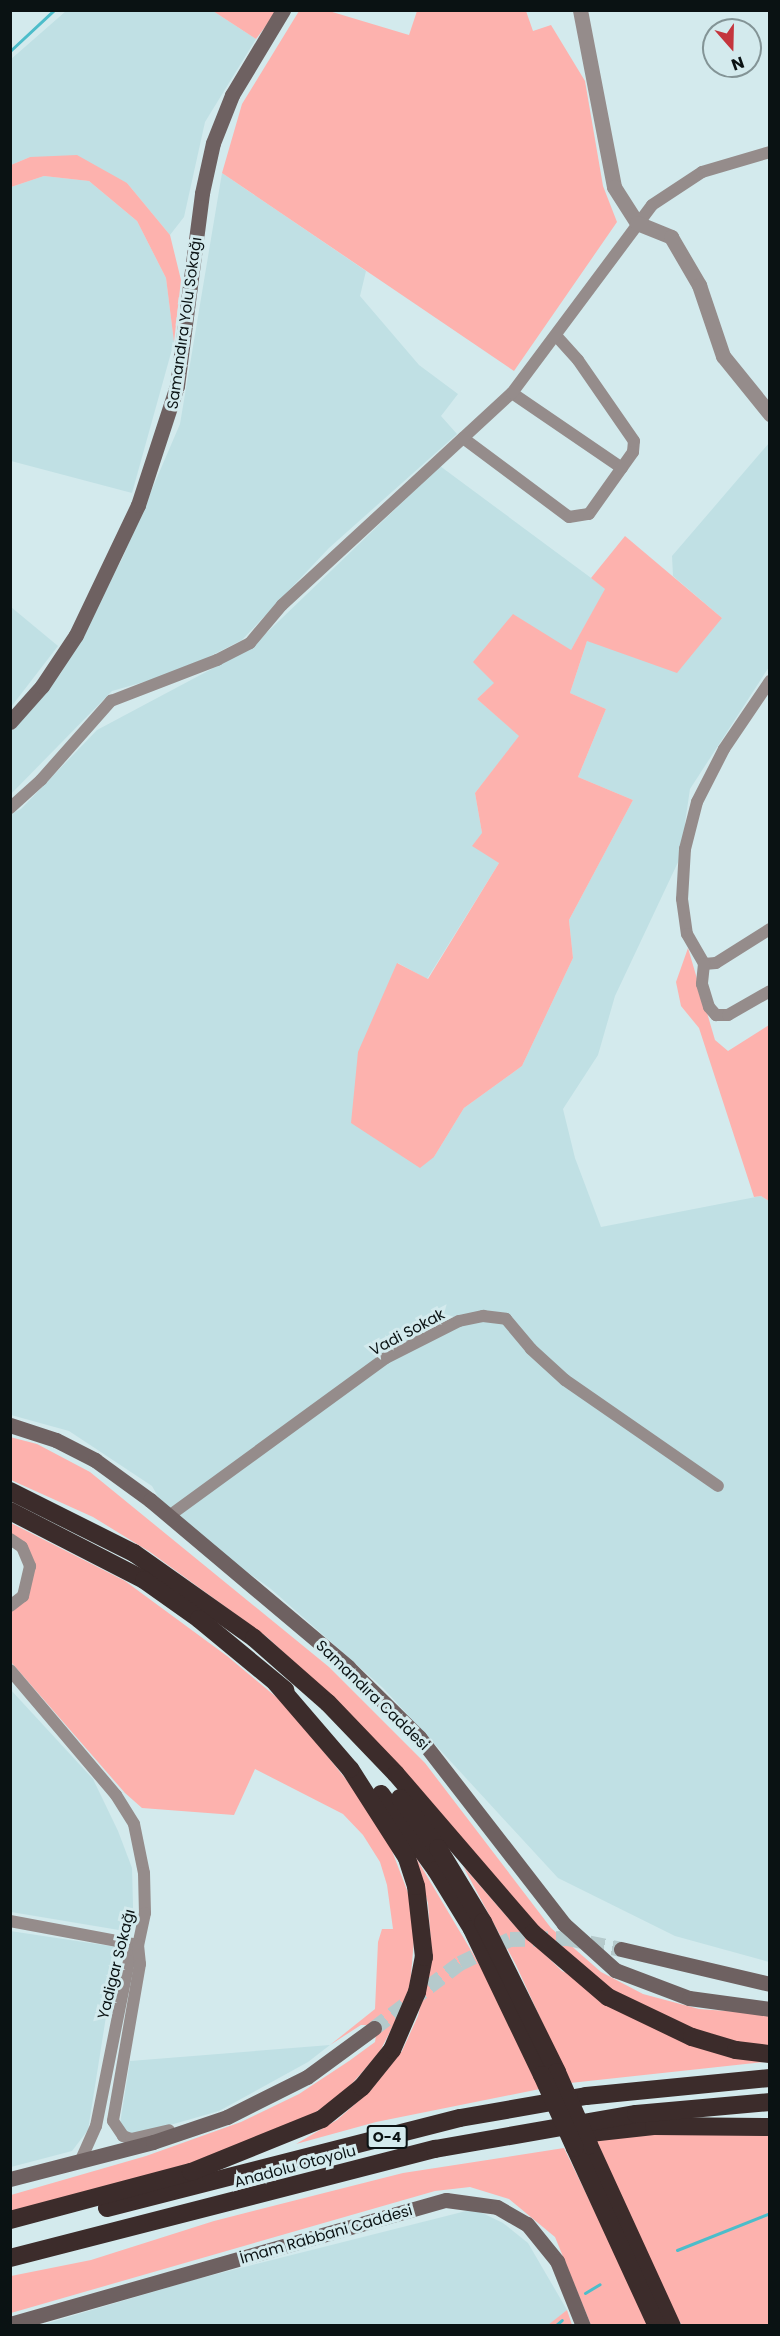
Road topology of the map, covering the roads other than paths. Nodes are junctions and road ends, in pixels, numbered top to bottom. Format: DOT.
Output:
graph roads {
  1 [pos="283,10"];
  2 [pos="580,10"];
  3 [pos="770,152"];
  4 [pos="637,223"];
  5 [pos="556,337"];
  6 [pos="512,393"];
  7 [pos="770,414"];
  8 [pos="463,438"];
  9 [pos="622,468"];
  10 [pos="770,681"];
  11 [pos="10,722"];
  12 [pos="10,808"];
  13 [pos="770,929"];
  14 [pos="704,964"];
  15 [pos="770,991"];
  16 [pos="10,1425"];
  17 [pos="718,1486"];
  18 [pos="10,1491"];
  19 [pos="10,1510"];
  20 [pos="169,1516"];
  21 [pos="10,1539"];
  22 [pos="10,1606"];
  23 [pos="10,1670"];
  24 [pos="276,1683"];
  25 [pos="304,1684"];
  26 [pos="10,1922"];
  27 [pos="138,1945"];
  28 [pos="621,1949"];
  29 [pos="770,1983"];
  30 [pos="770,2009"];
  31 [pos="375,2028"];
  32 [pos="770,2055"];
  33 [pos="550,2074"];
  34 [pos="770,2078"];
  35 [pos="770,2102"];
  36 [pos="227,2117"];
  37 [pos="770,2127"];
  38 [pos="582,2146"];
  39 [pos="80,2162"];
  40 [pos="336,2173"];
  41 [pos="10,2179"];
  42 [pos="10,2220"];
  43 [pos="10,2232"];
  44 [pos="10,2258"];
  45 [pos="10,2324"];
  46 [pos="583,2325"];
  47 [pos="657,2325"];
  48 [pos="672,2325"];
  1 -- 11 [label="main road, Samandıra Yolu Sokağı"];
  2 -- 4 [label="street"];
  3 -- 4 [label="street"];
  4 -- 5 [label="street"];
  4 -- 7 [label="street"];
  5 -- 6 [label="street"];
  5 -- 9 [label="street"];
  6 -- 8 [label="street"];
  6 -- 9 [label="street"];
  8 -- 9 [label="street"];
  8 -- 12 [label="street"];
  10 -- 14 [label="street"];
  13 -- 14 [label="street"];
  14 -- 15 [label="street"];
  16 -- 20 [label="main road, Samandıra Caddesi"];
  17 -- 20 [label="street, Vadi Sokak"];
  18 -- 25 [label="highway"];
  19 -- 24 [label="highway"];
  20 -- 30 [label="main road, Samandıra Caddesi"];
  21 -- 22 [label="street"];
  23 -- 27 [label="street, Yadigar Sokağı"];
  24 -- 33 [label="highway"];
  24 -- 42 [label="highway"];
  25 -- 32 [label="highway"];
  25 -- 33 [label="highway"];
  26 -- 27 [label="street"];
  27 -- 36 [label="street"];
  27 -- 39 [label="street, Yadigar Sokağı"];
  28 -- 29 [label="main road"];
  31 -- 36 [label="main road"];
  33 -- 38 [label="highway, bridge"];
  34 -- 43 [label="highway, Anadolu Otoyolu / O-4"];
  35 -- 40 [label="highway, Anadolu Otoyolu / O-4"];
  36 -- 39 [label="main road"];
  37 -- 40 [label="highway"];
  38 -- 47 [label="highway"];
  38 -- 48 [label="highway"];
  39 -- 41 [label="main road"];
  40 -- 44 [label="highway, Anadolu Otoyolu / O-4"];
  45 -- 46 [label="main road, İmam Rabbani Caddesi"];
}
